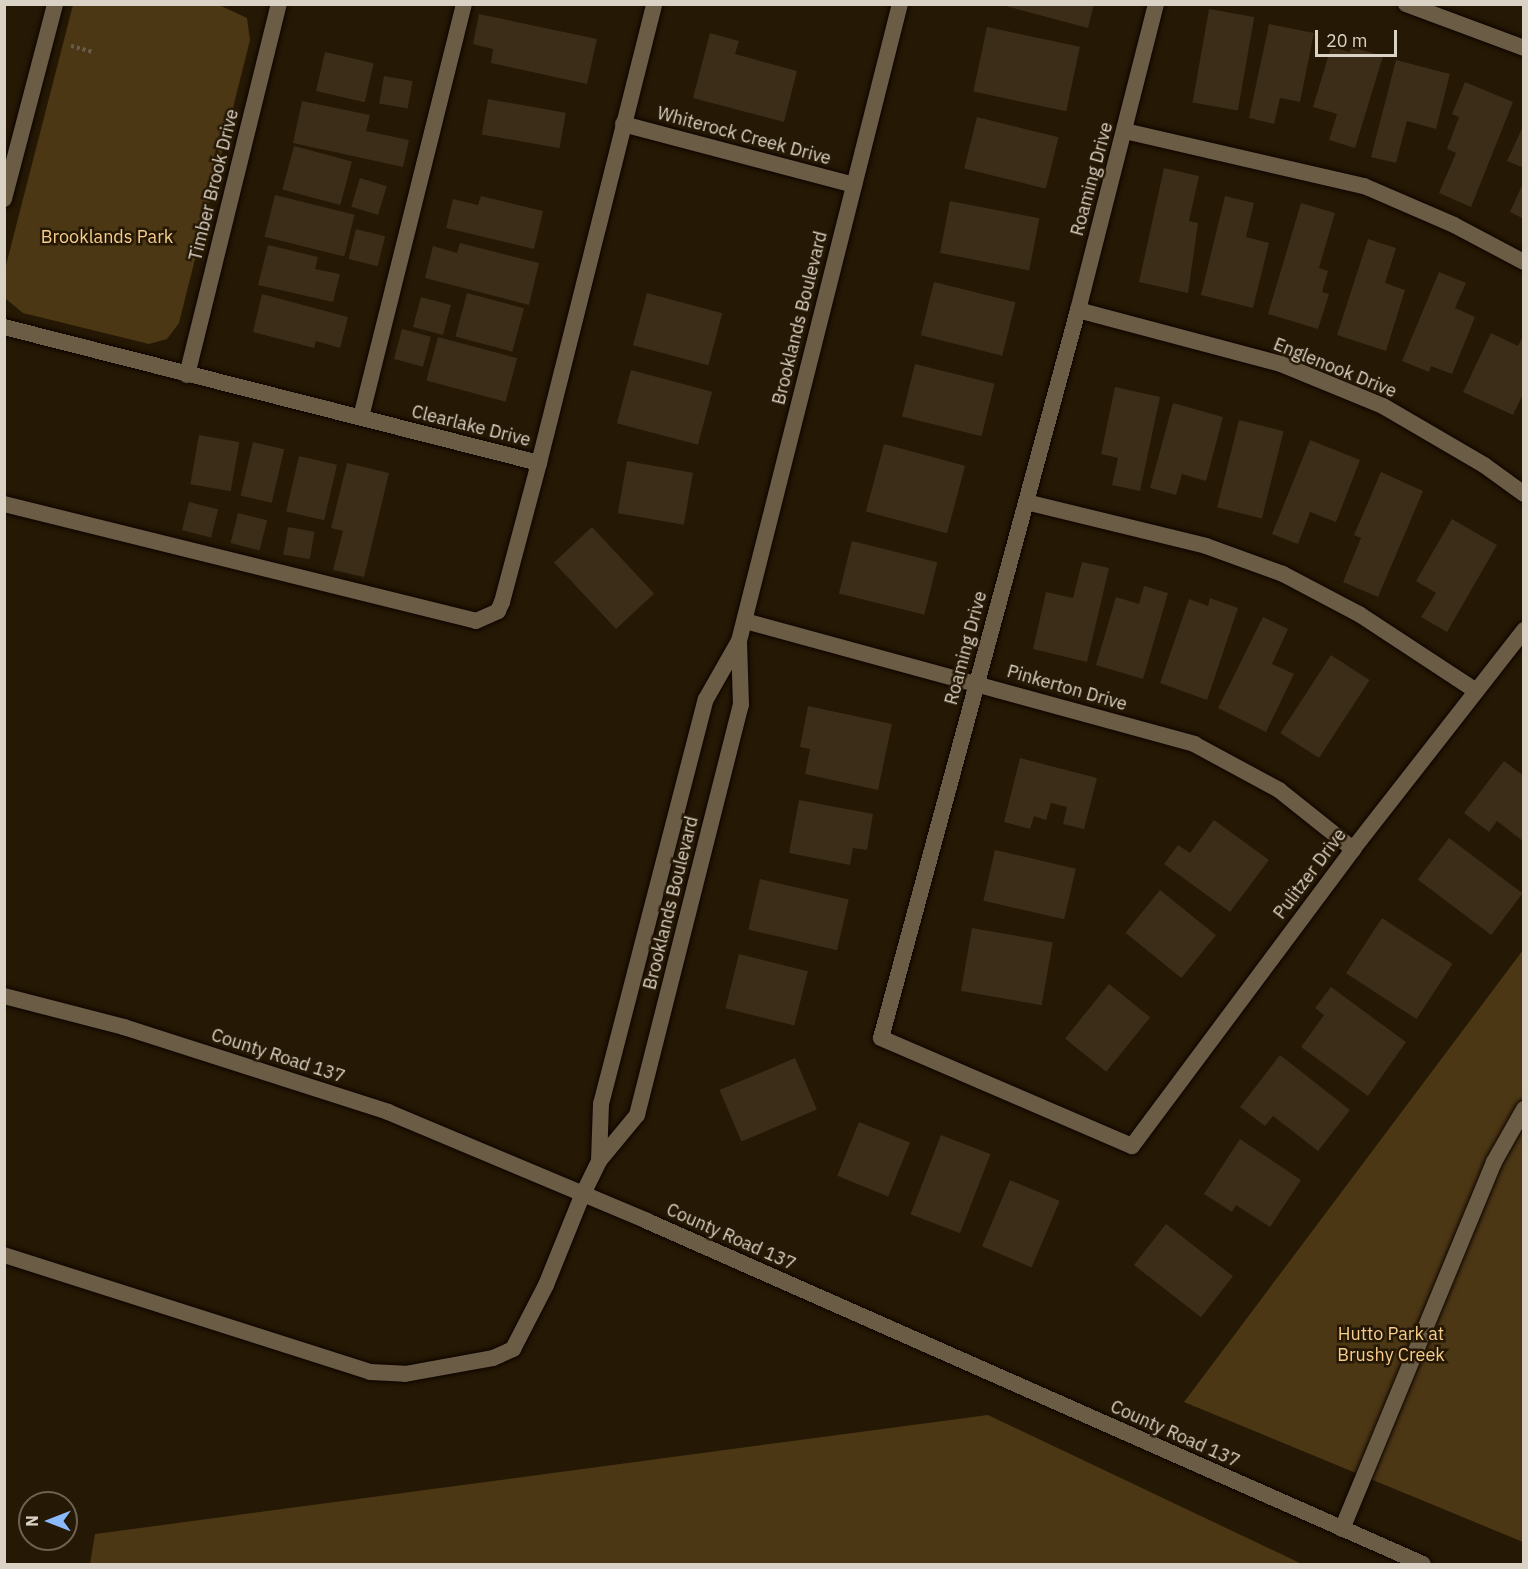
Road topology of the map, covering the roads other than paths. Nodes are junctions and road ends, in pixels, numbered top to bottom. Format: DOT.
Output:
graph roads {
  1 [pos="55,4"];
  2 [pos="279,4"];
  3 [pos="464,4"];
  4 [pos="654,4"];
  5 [pos="900,4"];
  6 [pos="1156,4"];
  7 [pos="1406,4"];
  8 [pos="1524,48"];
  9 [pos="623,124"];
  10 [pos="1125,131"];
  11 [pos="854,185"];
  12 [pos="4,199"];
  13 [pos="1524,262"];
  14 [pos="1078,310"];
  15 [pos="4,327"];
  16 [pos="187,375"];
  17 [pos="361,417"];
  18 [pos="540,463"];
  19 [pos="1524,494"];
  20 [pos="1026,502"];
  21 [pos="4,504"];
  22 [pos="745,621"];
  23 [pos="1524,630"];
  24 [pos="739,642"];
  25 [pos="977,683"];
  26 [pos="1476,691"];
  27 [pos="1353,849"];
  28 [pos="4,996"];
  29 [pos="1524,1109"];
  30 [pos="1132,1146"];
  31 [pos="599,1161"];
  32 [pos="582,1196"];
  33 [pos="4,1255"];
  34 [pos="1342,1529"];
  35 [pos="1423,1564"];
  1 -- 12 [label="street"];
  2 -- 16 [label="street, Timber Brook Drive"];
  3 -- 17 [label="street"];
  4 -- 9 [label="street, Clearlake Drive"];
  5 -- 11 [label="street, Brooklands Boulevard"];
  6 -- 10 [label="street, Roaming Drive"];
  7 -- 8 [label="street"];
  9 -- 11 [label="street, Whiterock Creek Drive"];
  9 -- 18 [label="street, Clearlake Drive"];
  10 -- 13 [label="street"];
  10 -- 14 [label="street, Roaming Drive"];
  11 -- 22 [label="street, Brooklands Boulevard"];
  14 -- 19 [label="street, Englenook Drive"];
  14 -- 20 [label="street, Roaming Drive"];
  15 -- 16 [label="street, Clearlake Drive"];
  16 -- 17 [label="street, Clearlake Drive"];
  17 -- 18 [label="street, Clearlake Drive"];
  18 -- 21 [label="street"];
  20 -- 25 [label="street, Roaming Drive"];
  20 -- 26 [label="street"];
  22 -- 24 [label="street, Brooklands Boulevard"];
  22 -- 25 [label="street, Pinkerton Drive"];
  23 -- 26 [label="street, Pulitzer Drive"];
  24 -- 31 [label="street, Brooklands Boulevard"];
  24 -- 31 [label="street, Brooklands Boulevard"];
  25 -- 27 [label="street, Pinkerton Drive"];
  25 -- 30 [label="street, Roaming Drive"];
  26 -- 27 [label="street, Pulitzer Drive"];
  27 -- 30 [label="street, Pulitzer Drive"];
  28 -- 32 [label="street, County Road 137"];
  29 -- 34 [label="street"];
  31 -- 32 [label="street, Brooklands Boulevard"];
  32 -- 33 [label="street, Brooklands Boulevard"];
  32 -- 34 [label="street, County Road 137"];
  34 -- 35 [label="street, County Road 137"];
}
